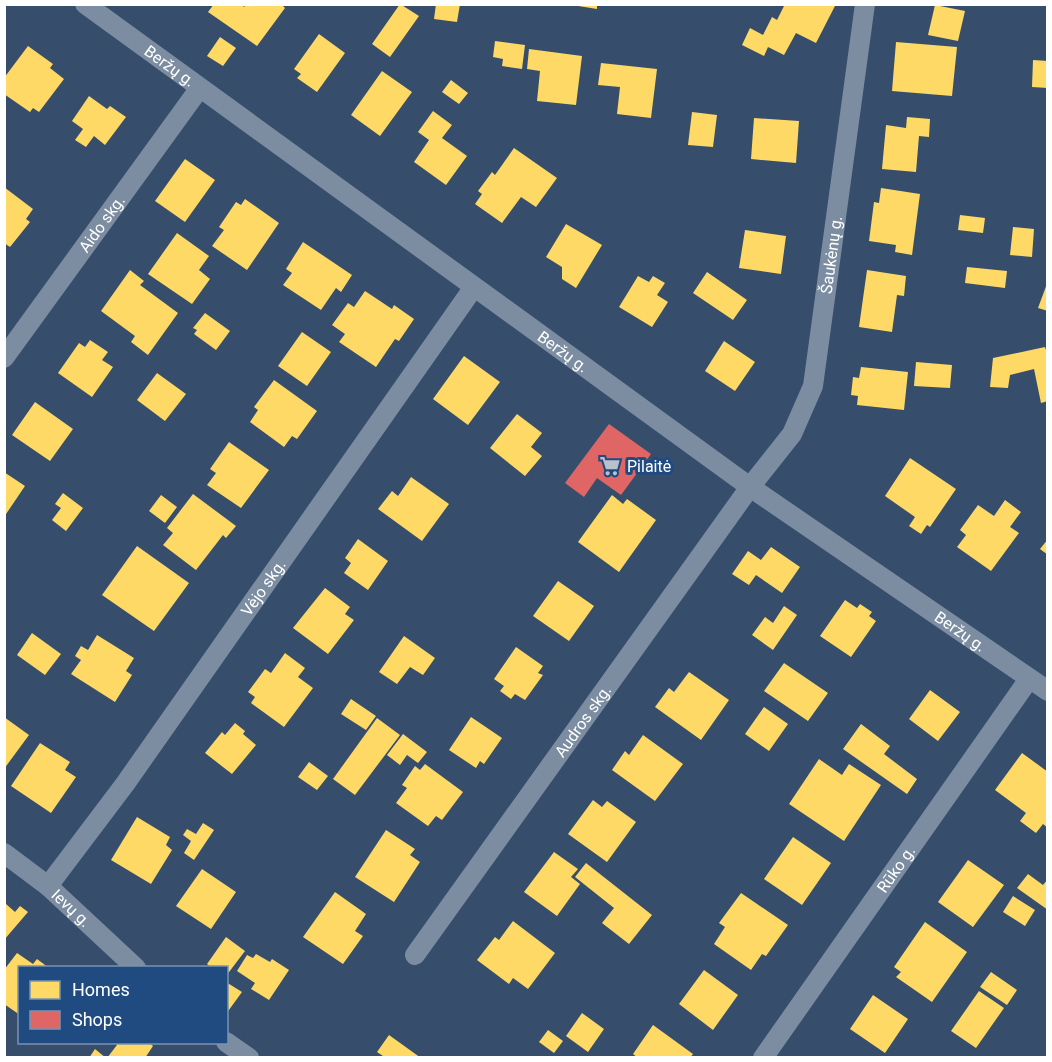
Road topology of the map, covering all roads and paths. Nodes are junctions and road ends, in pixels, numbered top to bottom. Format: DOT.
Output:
graph roads {
  1 [pos="85,4"];
  2 [pos="865,4"];
  3 [pos="200,89"];
  4 [pos="474,287"];
  5 [pos="4,358"];
  6 [pos="750,487"];
  7 [pos="1029,679"];
  8 [pos="1047,691"];
  9 [pos="4,853"];
  10 [pos="48,886"];
  11 [pos="415,955"];
  12 [pos="134,966"];
  13 [pos="228,1043"];
  14 [pos="249,1058"];
  15 [pos="763,1058"];
  1 -- 3 [label="street, Beržų g."];
  2 -- 6 [label="street, Šaukėnų g."];
  3 -- 4 [label="street, Beržų g."];
  3 -- 5 [label="street, Aido skg."];
  4 -- 6 [label="street, Beržų g."];
  4 -- 10 [label="street, Vėjo skg."];
  6 -- 7 [label="street, Beržų g."];
  6 -- 11 [label="street, Audros skg."];
  7 -- 8 [label="street, Beržų g."];
  7 -- 15 [label="street, Rūko g."];
  9 -- 10 [label="street, Ievų g."];
  10 -- 12 [label="street, Ievų g."];
  13 -- 14 [label="street"];
}
